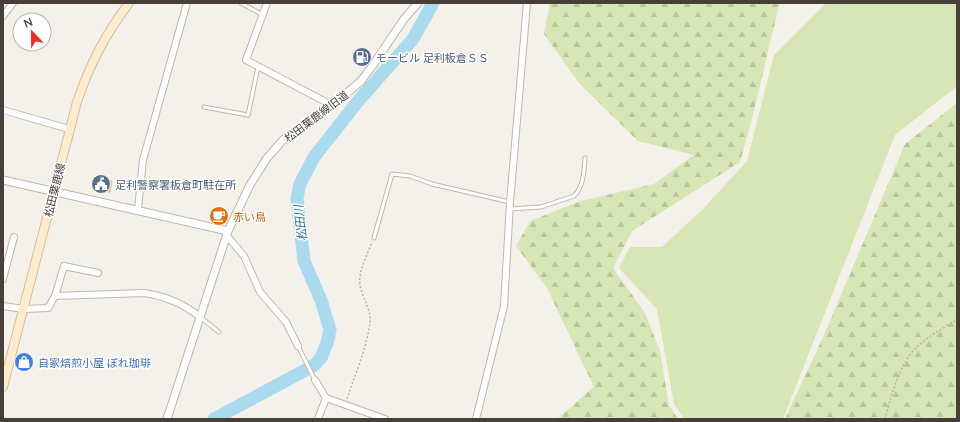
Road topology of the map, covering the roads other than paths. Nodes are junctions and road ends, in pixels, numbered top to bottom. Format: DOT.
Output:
graph roads {
  1 [pos="13,3"];
  2 [pos="129,3"];
  3 [pos="187,3"];
  4 [pos="241,3"];
  5 [pos="267,3"];
  6 [pos="418,3"];
  7 [pos="527,3"];
  8 [pos="263,15"];
  9 [pos="3,16"];
  10 [pos="258,67"];
  11 [pos="204,107"];
  12 [pos="329,107"];
  13 [pos="3,110"];
  14 [pos="70,129"];
  15 [pos="585,158"];
  16 [pos="3,180"];
  17 [pos="54,190"];
  18 [pos="510,206"];
  19 [pos="138,209"];
  20 [pos="228,234"];
  21 [pos="14,237"];
  22 [pos="374,238"];
  23 [pos="98,273"];
  24 [pos="3,279"];
  25 [pos="55,296"];
  26 [pos="3,306"];
  27 [pos="24,309"];
  28 [pos="200,317"];
  29 [pos="220,332"];
  30 [pos="298,346"];
  31 [pos="315,380"];
  32 [pos="3,387"];
  33 [pos="326,398"];
  34 [pos="167,419"];
  35 [pos="318,419"];
  36 [pos="385,419"];
  37 [pos="476,419"];
  1 -- 9 [label="street"];
  2 -- 14 [label="main road, 松田葉鹿線"];
  3 -- 19 [label="street"];
  4 -- 8 [label="lane"];
  5 -- 8 [label="street"];
  6 -- 12 [label="street, 松田葉鹿線旧道"];
  7 -- 18 [label="street"];
  8 -- 10 [label="street"];
  10 -- 11 [label="lane"];
  10 -- 12 [label="street"];
  12 -- 20 [label="street, 松田葉鹿線旧道"];
  13 -- 14 [label="street"];
  14 -- 17 [label="main road, 松田葉鹿線"];
  15 -- 18 [label="lane"];
  16 -- 17 [label="street"];
  17 -- 19 [label="street"];
  17 -- 27 [label="main road, 松田葉鹿線"];
  18 -- 22 [label="lane"];
  18 -- 37 [label="street"];
  19 -- 20 [label="street"];
  20 -- 28 [label="street, 松田葉鹿線旧道"];
  20 -- 30 [label="street"];
  21 -- 24 [label="street"];
  23 -- 25 [label="street"];
  25 -- 27 [label="street"];
  25 -- 28 [label="street"];
  26 -- 27 [label="street"];
  27 -- 32 [label="main road, 松田葉鹿線"];
  28 -- 29 [label="lane"];
  28 -- 34 [label="street, 松田葉鹿線旧道"];
  30 -- 31 [label="lane"];
  31 -- 33 [label="street"];
  33 -- 35 [label="street"];
  33 -- 36 [label="street"];
}
